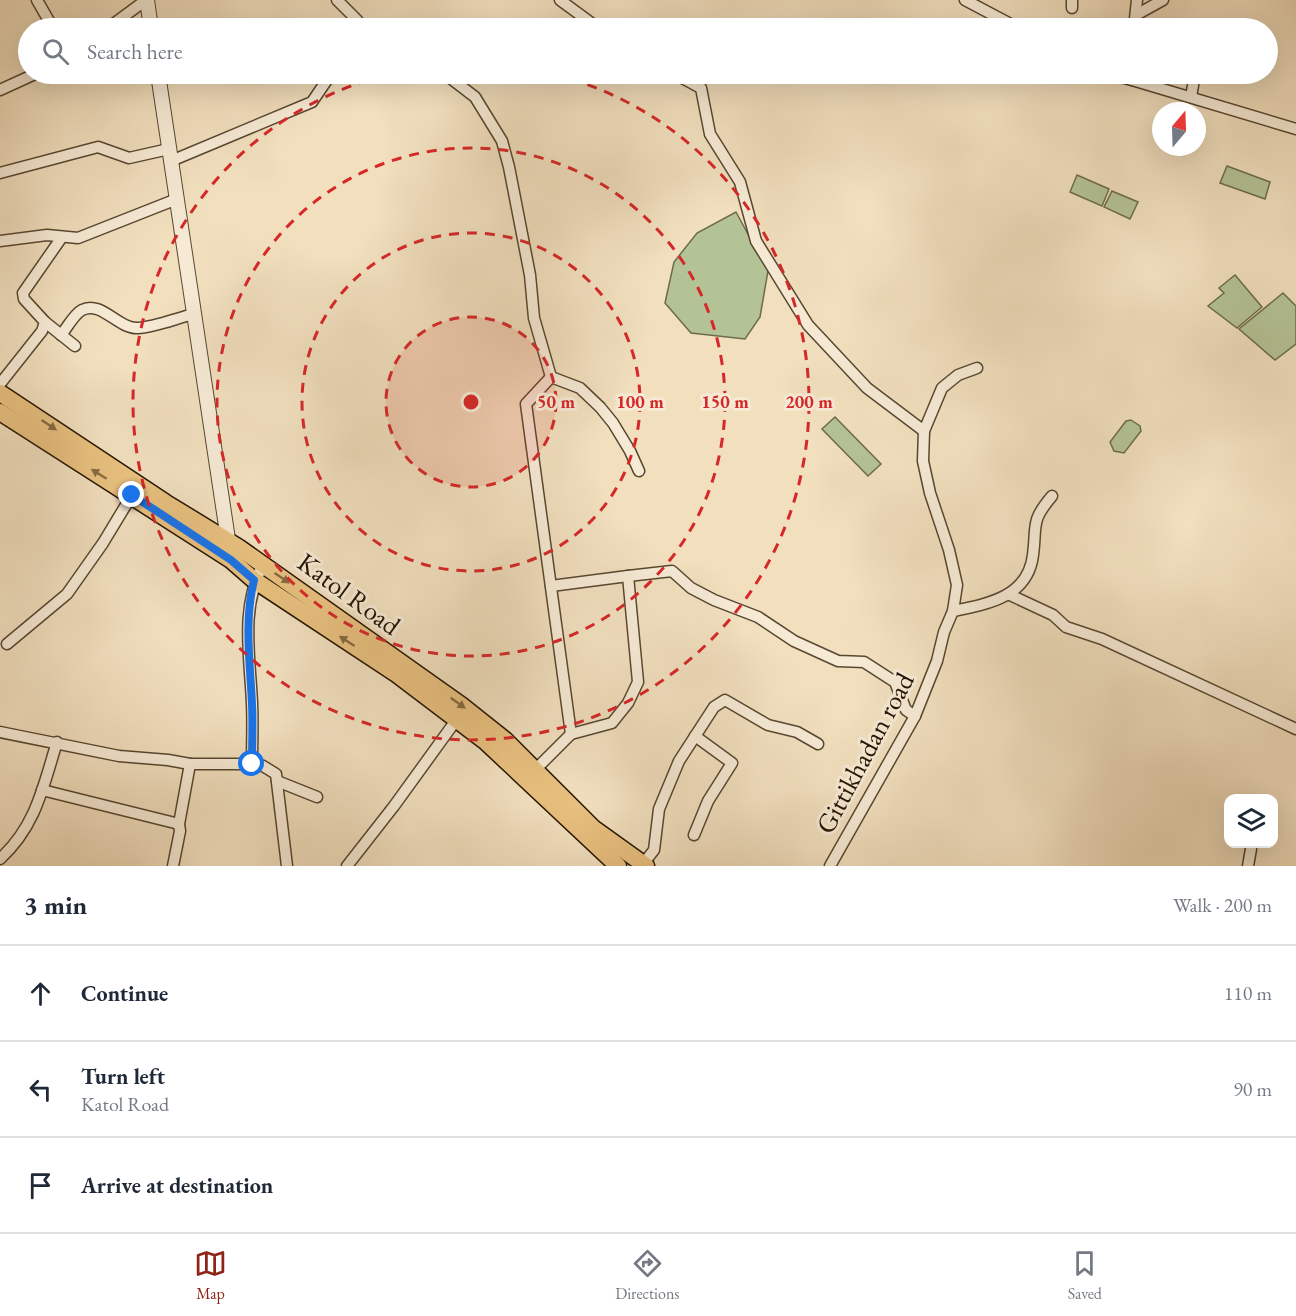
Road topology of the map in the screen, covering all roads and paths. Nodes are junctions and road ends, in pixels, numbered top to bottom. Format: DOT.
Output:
graph roads {
  1 [pos="37,0"];
  2 [pos="147,0"];
  3 [pos="337,0"];
  4 [pos="560,0"];
  5 [pos="965,0"];
  6 [pos="1137,0"];
  7 [pos="1163,0"];
  8 [pos="1136,15"];
  9 [pos="47,18"];
  10 [pos="122,18"];
  11 [pos="150,18"];
  12 [pos="355,18"];
  13 [pos="584,18"];
  14 [pos="999,18"];
  15 [pos="1136,18"];
  16 [pos="18,82"];
  17 [pos="159,84"];
  18 [pos="324,84"];
  19 [pos="458,84"];
  20 [pos="694,84"];
  21 [pos="1153,84"];
  22 [pos="1193,84"];
  23 [pos="0,90"];
  24 [pos="1191,97"];
  25 [pos="1296,129"];
  26 [pos="170,155"];
  27 [pos="0,173"];
  28 [pos="177,200"];
  29 [pos="62,237"];
  30 [pos="0,241"];
  31 [pos="194,314"];
  32 [pos="45,322"];
  33 [pos="61,335"];
  34 [pos="75,346"];
  35 [pos="977,368"];
  36 [pos="551,377"];
  37 [pos="1,399"];
  38 [pos="924,431"];
  39 [pos="639,471"];
  40 [pos="132,495"];
  41 [pos="1052,496"];
  42 [pos="228,541"];
  43 [pos="231,560"];
  44 [pos="263,565"];
  45 [pos="628,576"];
  46 [pos="254,580"];
  47 [pos="551,586"];
  48 [pos="1008,594"];
  49 [pos="953,611"];
  50 [pos="7,644"];
  51 [pos="915,716"];
  52 [pos="457,719"];
  53 [pos="1296,729"];
  54 [pos="0,732"];
  55 [pos="571,734"];
  56 [pos="695,736"];
  57 [pos="57,742"];
  58 [pos="818,744"];
  59 [pos="190,764"];
  60 [pos="252,764"];
  61 [pos="530,775"];
  62 [pos="277,781"];
  63 [pos="42,790"];
  64 [pos="317,797"];
  65 [pos="179,824"];
  66 [pos="694,835"];
  67 [pos="1251,849"];
  68 [pos="0,859"];
  69 [pos="645,865"];
  70 [pos="173,866"];
  71 [pos="287,866"];
  72 [pos="346,866"];
  73 [pos="618,866"];
  74 [pos="830,866"];
  75 [pos="1248,866"];
  1 -- 9 [label="street"];
  2 -- 10 [label="street"];
  2 -- 11 [label="street"];
  3 -- 12 [label="street"];
  4 -- 13 [label="street"];
  5 -- 14 [label="street"];
  6 -- 8 [label="street"];
  7 -- 8 [label="street"];
  8 -- 15 [label="street"];
  16 -- 23 [label="street"];
  17 -- 26 [label="street"];
  18 -- 26 [label="street"];
  19 -- 36 [label="street"];
  20 -- 38 [label="street"];
  21 -- 24 [label="street"];
  22 -- 24 [label="street"];
  24 -- 25 [label="street"];
  26 -- 27 [label="street"];
  26 -- 28 [label="street"];
  28 -- 29 [label="street"];
  28 -- 31 [label="street"];
  29 -- 30 [label="street"];
  29 -- 32 [label="street"];
  31 -- 33 [label="street"];
  31 -- 42 [label="street"];
  32 -- 33 [label="street"];
  32 -- 37 [label="street"];
  33 -- 34 [label="street"];
  35 -- 38 [label="street, Gittikhadan road"];
  36 -- 39 [label="street"];
  36 -- 47 [label="street"];
  40 -- 37 [label="main road, Katol Road, one-way"];
  37 -- 42 [label="main road, Katol Road, one-way"];
  38 -- 49 [label="street, Gittikhadan road"];
  40 -- 43 [label="main road, Katol Road"];
  40 -- 50 [label="street"];
  41 -- 48 [label="street"];
  42 -- 43 [label="street"];
  42 -- 44 [label="main road, Katol Road"];
  43 -- 46 [label="main road, Katol Road"];
  44 -- 46 [label="street"];
  44 -- 61 [label="main road, Katol Road, one-way"];
  45 -- 47 [label="street"];
  45 -- 51 [label="street"];
  45 -- 55 [label="street"];
  52 -- 46 [label="main road, Katol Road, one-way"];
  46 -- 60 [label="street"];
  47 -- 55 [label="street"];
  48 -- 49 [label="street"];
  48 -- 53 [label="street"];
  49 -- 51 [label="street, Gittikhadan road"];
  51 -- 74 [label="street, Gittikhadan road"];
  52 -- 61 [label="main road, Katol Road"];
  52 -- 72 [label="street"];
  54 -- 57 [label="street"];
  55 -- 61 [label="street"];
  56 -- 58 [label="street"];
  56 -- 66 [label="street"];
  56 -- 69 [label="street"];
  57 -- 59 [label="street"];
  57 -- 63 [label="street"];
  59 -- 60 [label="street"];
  59 -- 65 [label="street"];
  60 -- 62 [label="street"];
  61 -- 69 [label="main road, Katol Road"];
  61 -- 73 [label="main road, Katol Road"];
  62 -- 64 [label="street"];
  62 -- 71 [label="street"];
  63 -- 65 [label="street"];
  63 -- 68 [label="street"];
  65 -- 70 [label="street"];
  67 -- 75 [label="street"];
}
